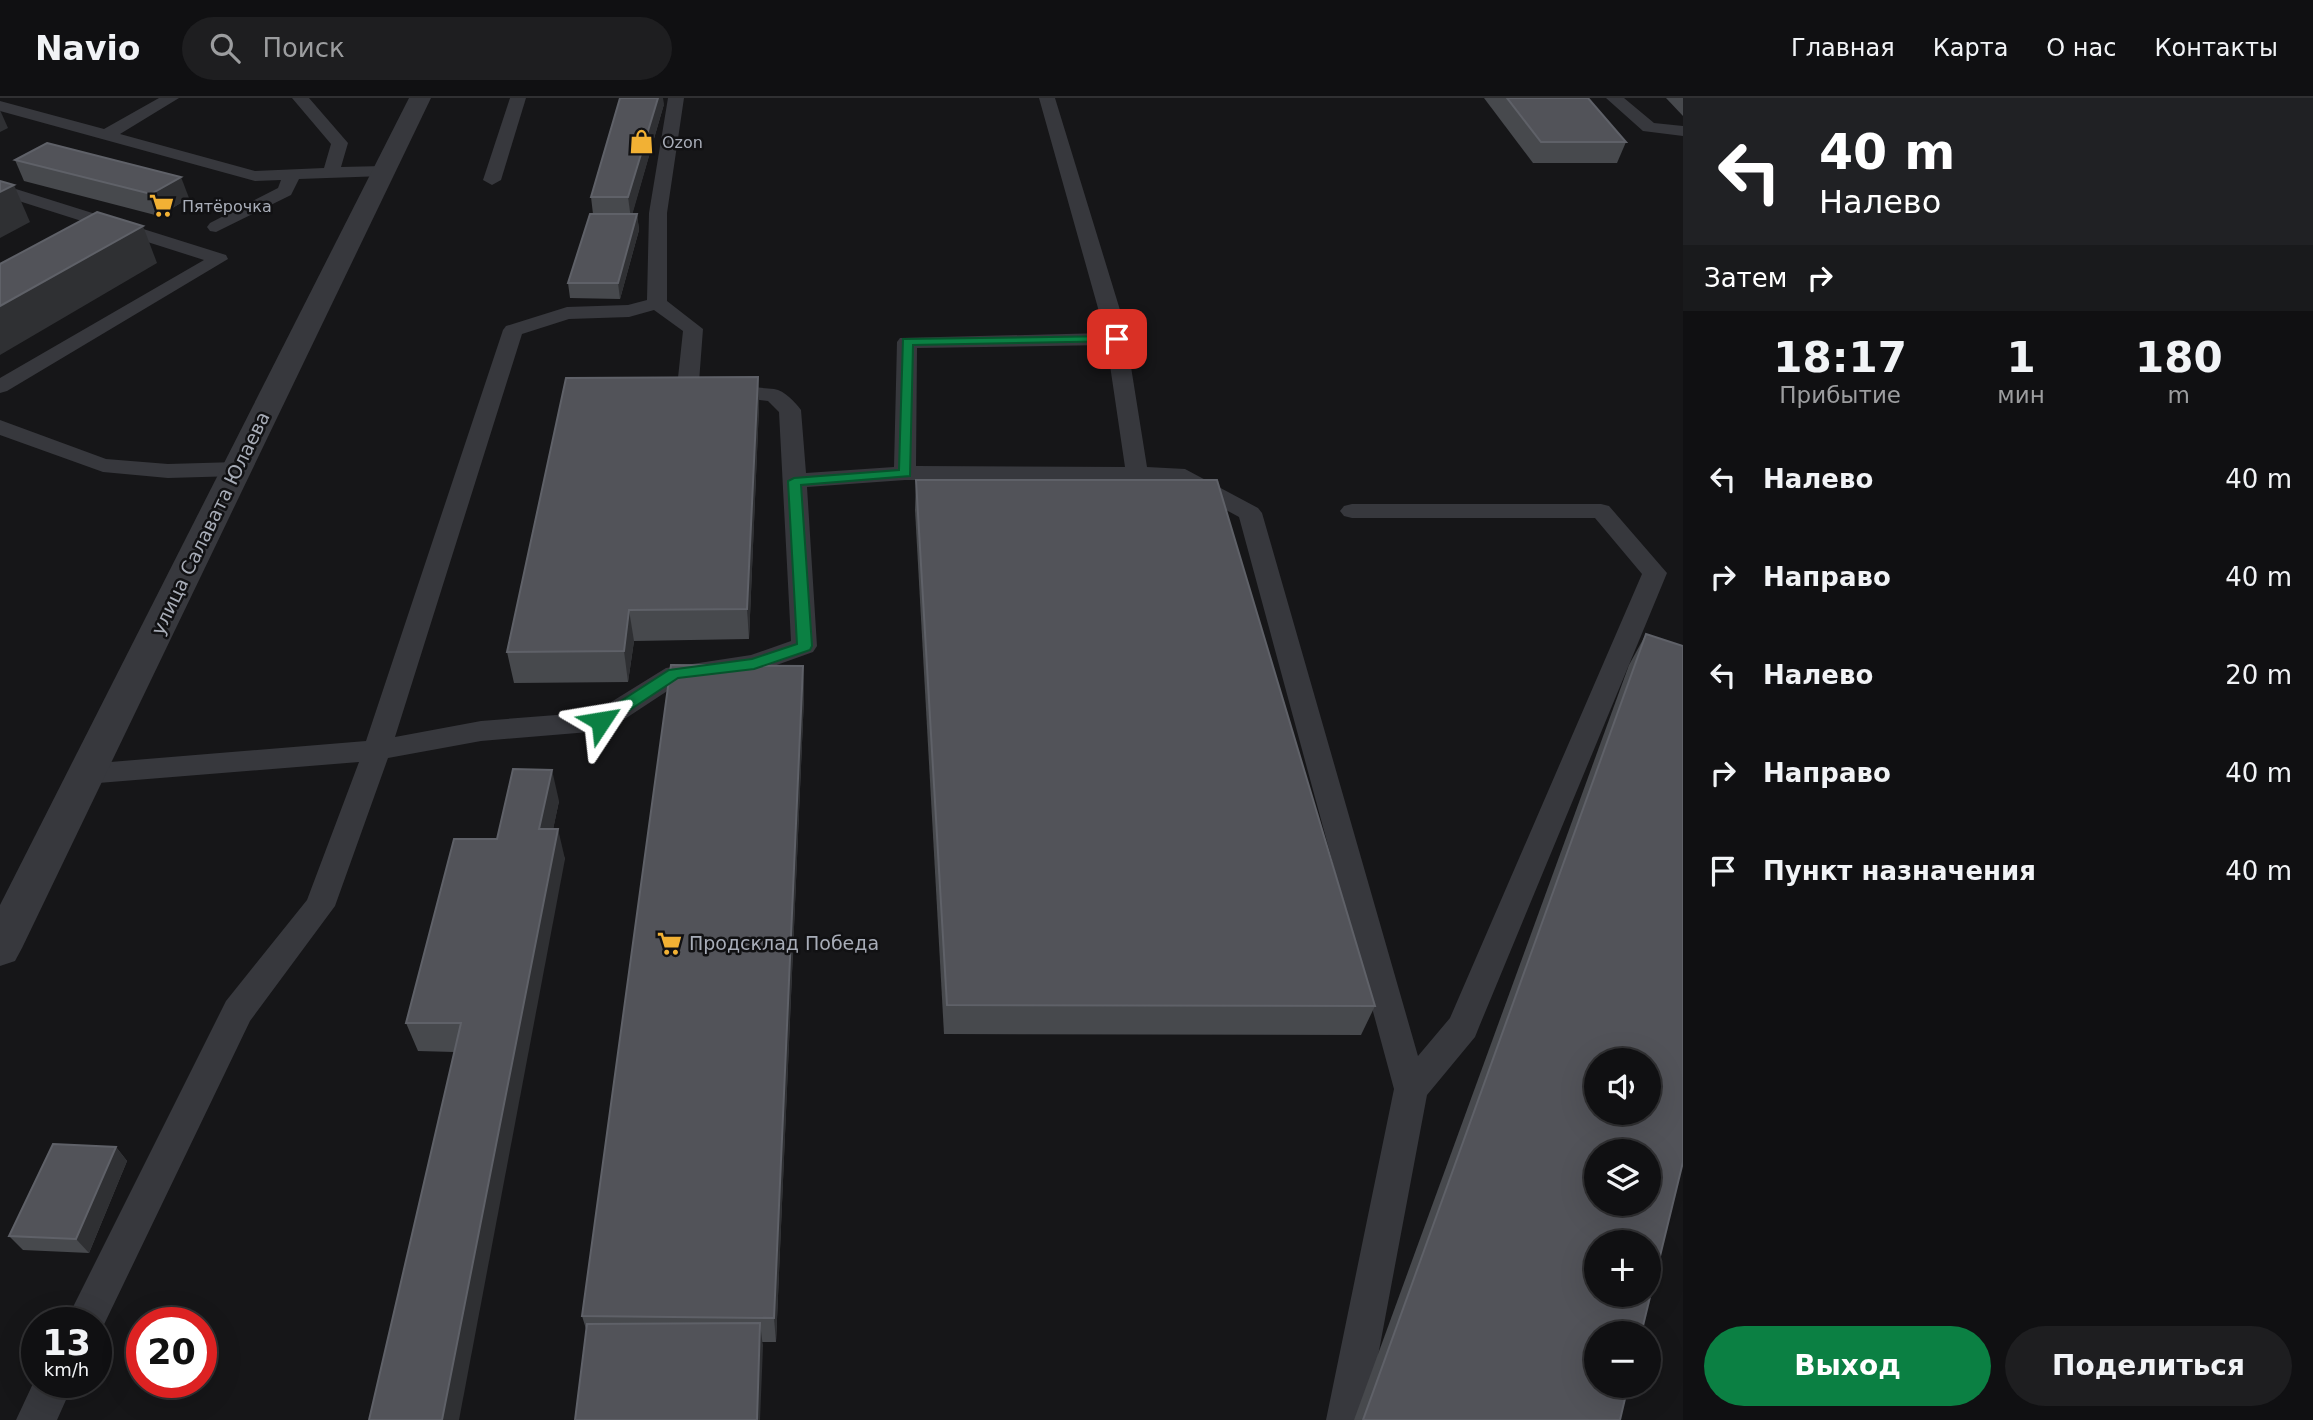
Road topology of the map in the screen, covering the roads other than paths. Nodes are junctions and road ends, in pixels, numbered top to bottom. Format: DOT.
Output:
graph roads {
  1 [pos="33,98"];
  2 [pos="171,98"];
  3 [pos="300,98"];
  4 [pos="420,98"];
  5 [pos="518,98"];
  6 [pos="677,98"];
  7 [pos="1047,98"];
  8 [pos="1614,98"];
  9 [pos="5,108"];
  10 [pos="1683,131"];
  11 [pos="106,135"];
  12 [pos="384,171"];
  13 [pos="331,173"];
  14 [pos="292,175"];
  15 [pos="492,180"];
  16 [pos="0,189"];
  17 [pos="122,228"];
  18 [pos="216,228"];
  19 [pos="97,241"];
  20 [pos="657,303"];
  21 [pos="1117,339"];
  22 [pos="0,387"];
  23 [pos="0,427"];
  24 [pos="237,469"];
  25 [pos="905,473"];
  26 [pos="1137,474"];
  27 [pos="794,481"];
  28 [pos="1352,511"];
  29 [pos="377,750"];
  30 [pos="86,774"];
  31 [pos="0,948"];
  32 [pos="1411,1089"];
  33 [pos="92,1307"];
  34 [pos="46,1398"];
  35 [pos="36,1420"];
  36 [pos="1346,1420"];
  1 -- 9 [label="lane"];
  2 -- 11 [label="lane"];
  3 -- 13 [label="lane"];
  4 -- 12 [label="street, улица Салавата Юлаева"];
  5 -- 15 [label="lane"];
  6 -- 20 [label="lane"];
  7 -- 21 [label="lane"];
  8 -- 10 [label="lane"];
  9 -- 11 [label="lane"];
  11 -- 14 [label="lane"];
  12 -- 13 [label="lane"];
  12 -- 24 [label="street, улица Салавата Юлаева"];
  13 -- 14 [label="lane"];
  14 -- 18 [label="lane"];
  16 -- 17 [label="lane"];
  17 -- 19 [label="lane"];
  17 -- 22 [label="lane"];
  20 -- 27 [label="lane"];
  20 -- 29 [label="lane"];
  21 -- 25 [label="lane"];
  21 -- 26 [label="lane"];
  23 -- 24 [label="lane"];
  24 -- 30 [label="street, улица Салавата Юлаева"];
  25 -- 26 [label="lane"];
  25 -- 27 [label="lane"];
  26 -- 32 [label="lane"];
  27 -- 29 [label="lane"];
  28 -- 32 [label="lane"];
  29 -- 30 [label="lane"];
  29 -- 33 [label="lane"];
  30 -- 31 [label="street, улица Салавата Юлаева"];
  32 -- 36 [label="lane"];
  34 -- 35 [label="lane"];
}
